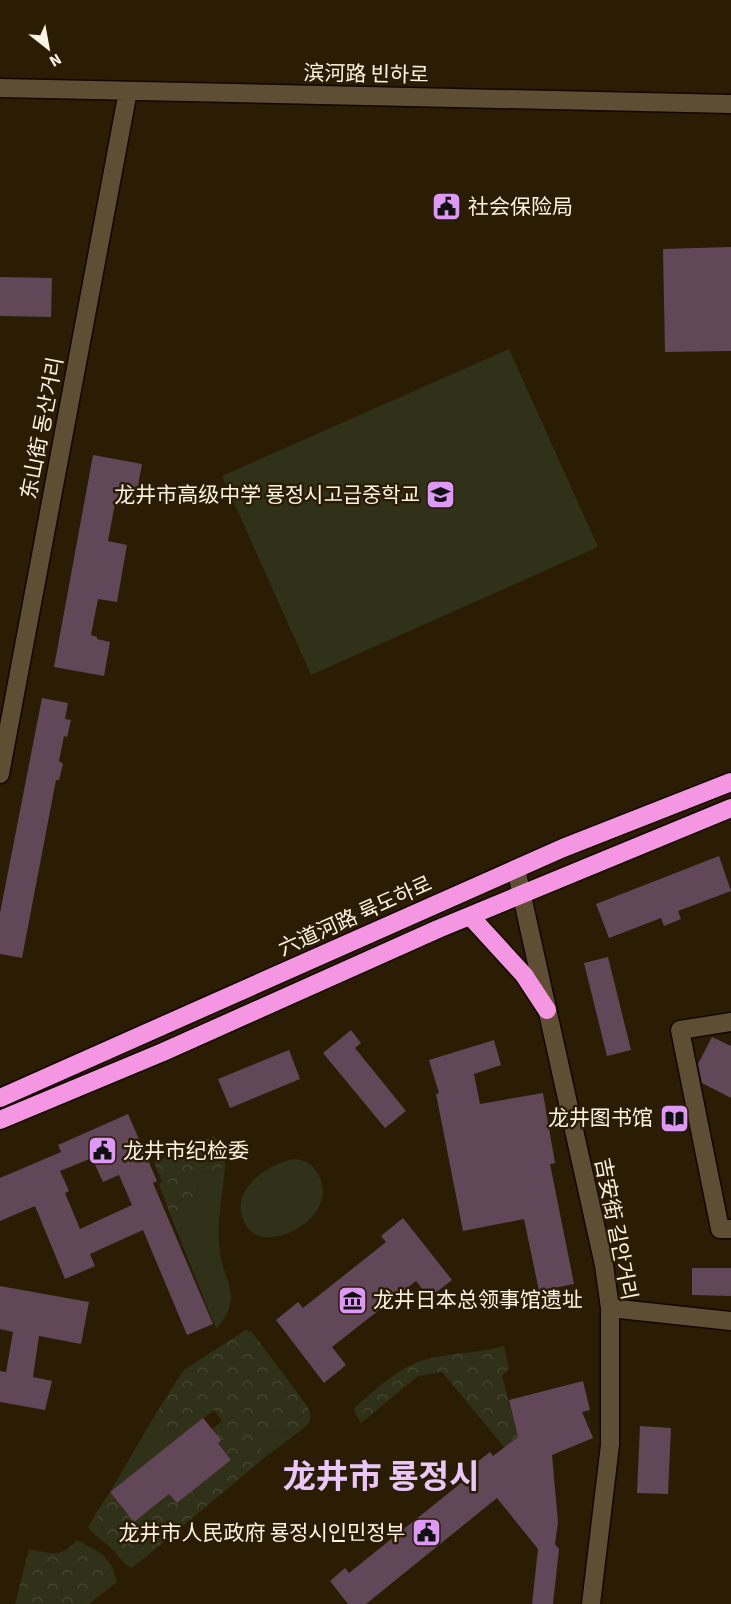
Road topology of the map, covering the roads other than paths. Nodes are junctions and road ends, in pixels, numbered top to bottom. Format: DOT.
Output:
graph roads {
  1 [pos="0,88"];
  2 [pos="128,91"];
  3 [pos="731,104"];
  4 [pos="0,774"];
  5 [pos="731,782"];
  6 [pos="731,808"];
  7 [pos="516,868"];
  8 [pos="520,895"];
  9 [pos="470,916"];
  10 [pos="546,1010"];
  11 [pos="731,1022"];
  12 [pos="0,1098"];
  13 [pos="0,1120"];
  14 [pos="731,1229"];
  15 [pos="610,1308"];
  16 [pos="731,1321"];
  17 [pos="591,1604"];
  1 -- 2 [label="street, 滨河路 빈하로"];
  2 -- 3 [label="street, 滨河路 빈하로"];
  2 -- 4 [label="street, 东山街 동산거리"];
  5 -- 7 [label="highway, 六道河路 륙도하로"];
  6 -- 8 [label="highway"];
  7 -- 8 [label="street, 吉安街 길안거리"];
  7 -- 12 [label="highway, 六道河路 륙도하로"];
  8 -- 9 [label="highway"];
  8 -- 10 [label="street, 吉安街 길안거리"];
  9 -- 10 [label="highway"];
  9 -- 13 [label="highway"];
  10 -- 15 [label="street, 吉安街 길안거리"];
  11 -- 14 [label="street"];
  15 -- 16 [label="street"];
  15 -- 17 [label="street, 吉安街 길안거리"];
}
